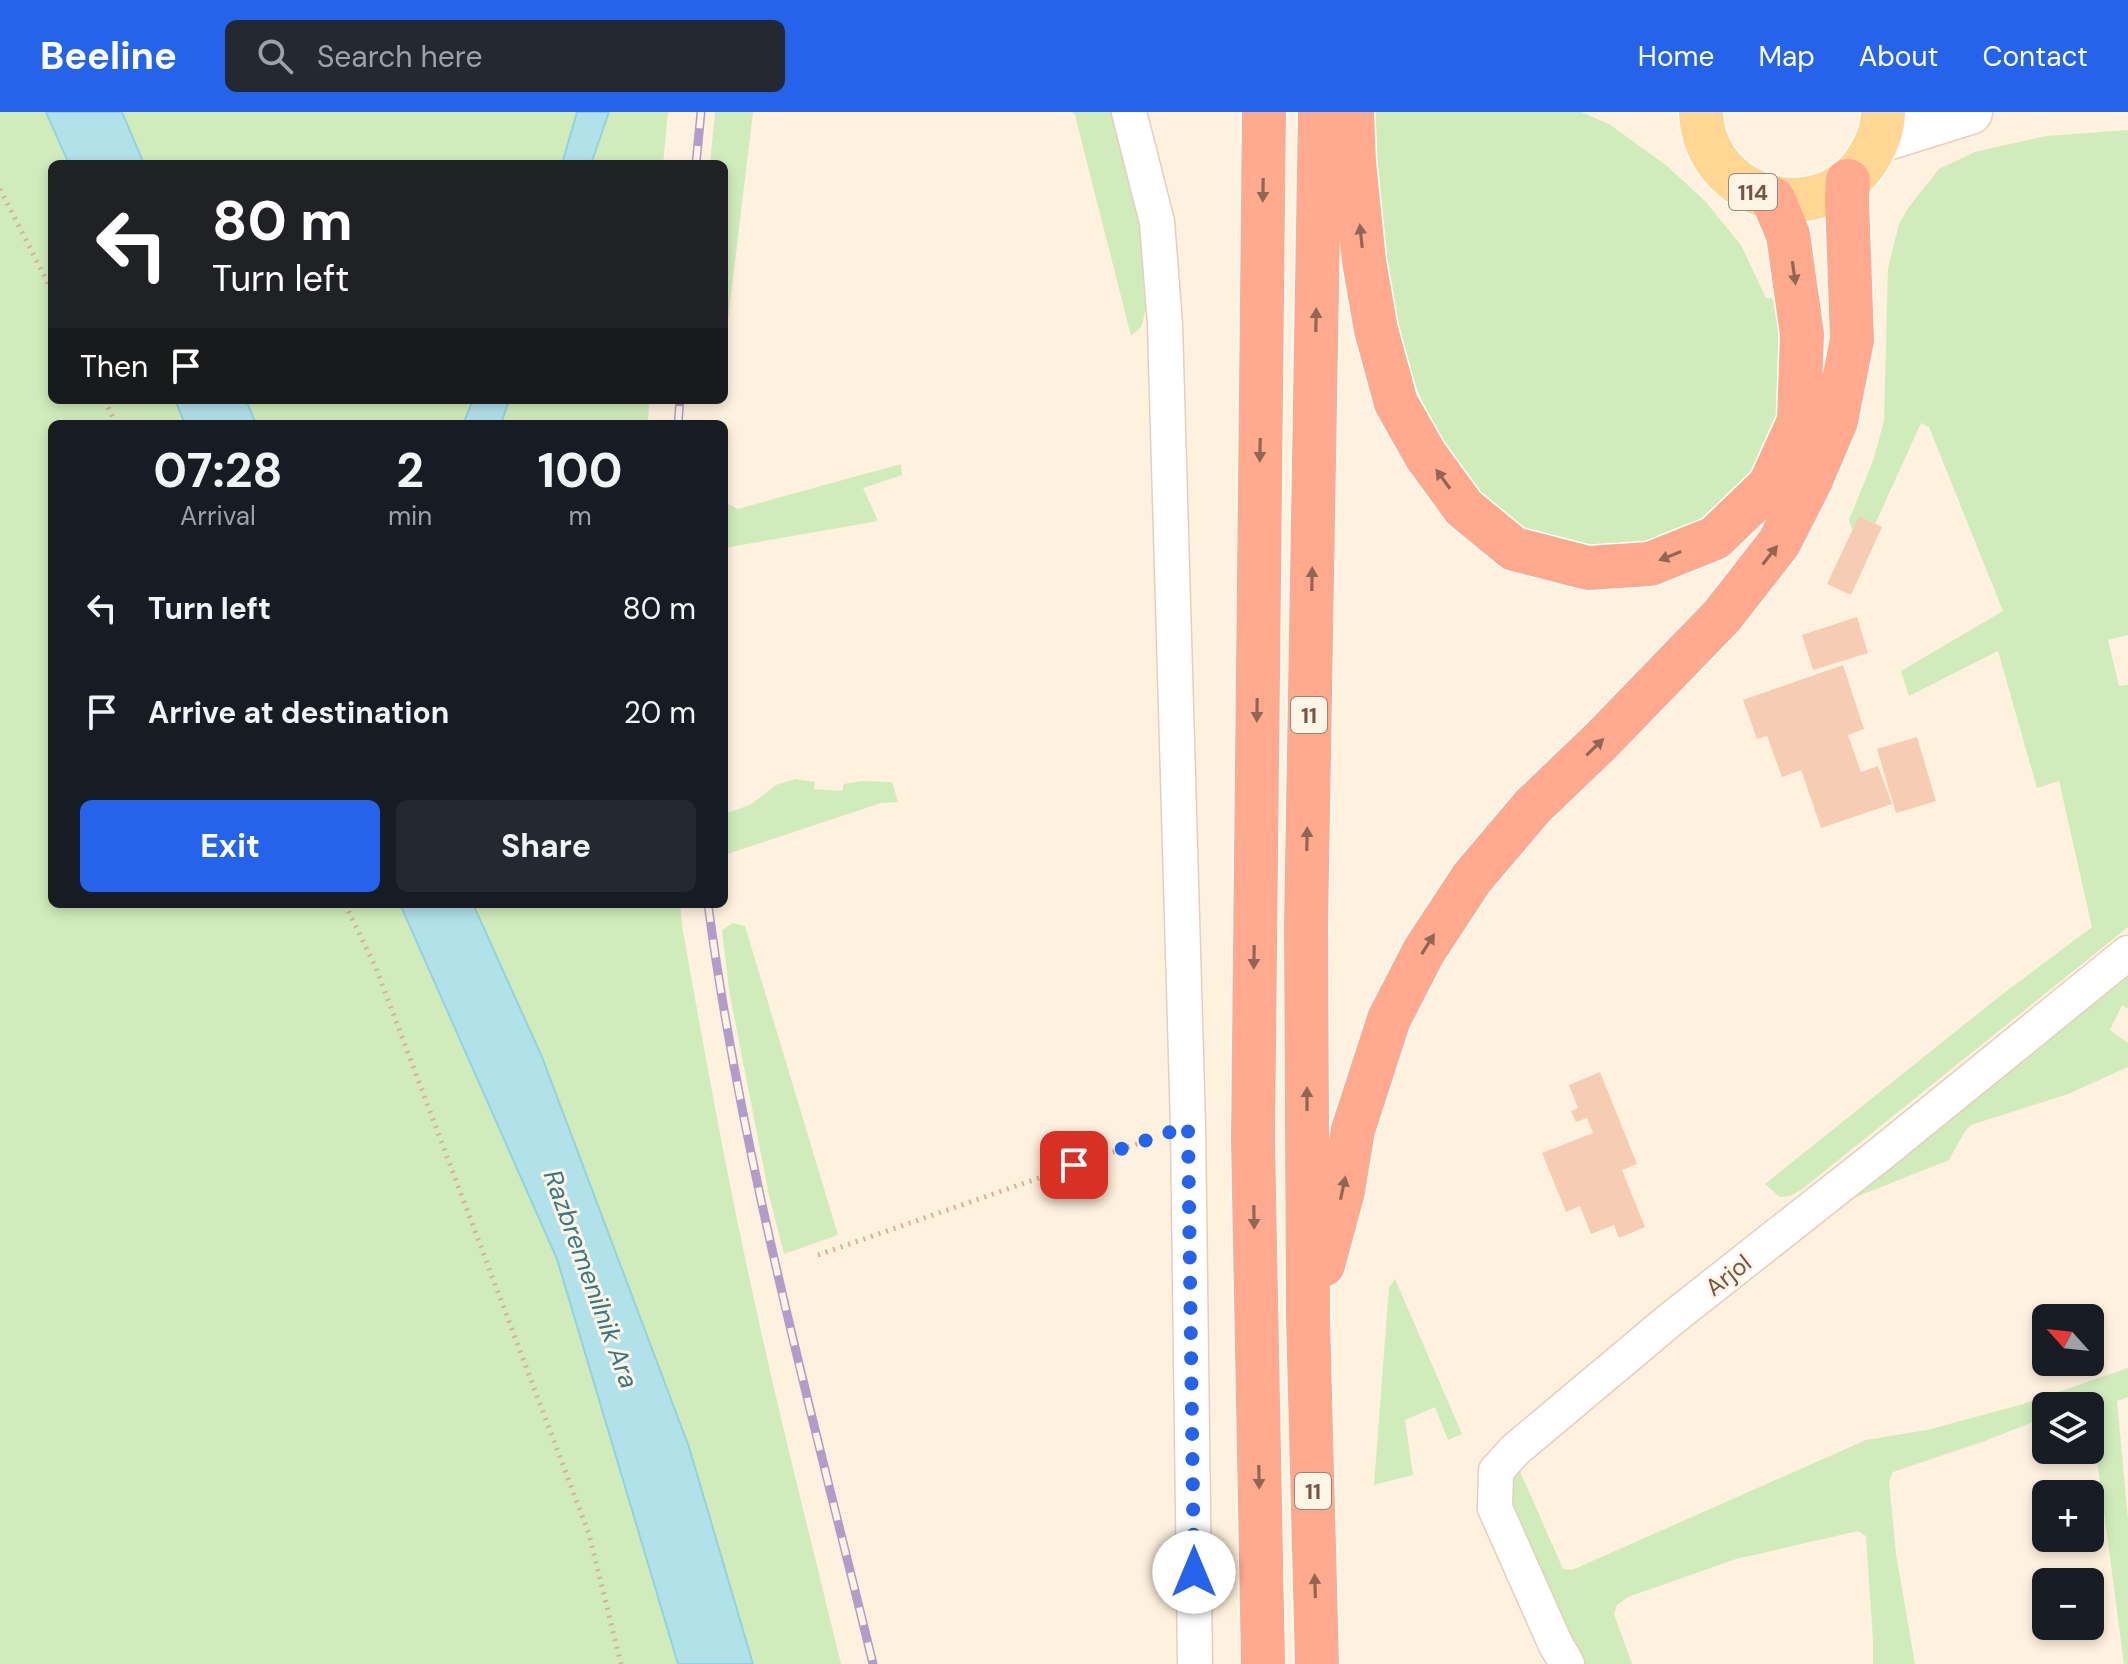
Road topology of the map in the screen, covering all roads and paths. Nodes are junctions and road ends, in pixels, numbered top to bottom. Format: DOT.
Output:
graph roads {
  1 [pos="1129,112"];
  2 [pos="1264,112"];
  3 [pos="1320,112"];
  4 [pos="1352,112"];
  5 [pos="1970,112"];
  6 [pos="1695,116"];
  7 [pos="1880,126"];
  8 [pos="1848,181"];
  9 [pos="0,189"];
  10 [pos="1773,199"];
  11 [pos="48,283"];
  12 [pos="347,908"];
  13 [pos="2128,953"];
  14 [pos="1188,1126"];
  15 [pos="818,1255"];
  16 [pos="1308,1317"];
  17 [pos="621,1664"];
  18 [pos="1195,1664"];
  19 [pos="1263,1664"];
  20 [pos="1317,1664"];
  21 [pos="1567,1664"];
  1 -- 14 [label="street"];
  2 -- 19 [label="highway, 11, one-way"];
  16 -- 3 [label="highway, 11, one-way"];
  10 -- 4 [label="highway, one-way"];
  5 -- 7 [label="street"];
  6 -- 10 [label="main road, 114"];
  7 -- 8 [label="main road, 114"];
  8 -- 10 [label="main road, 114"];
  16 -- 8 [label="highway, one-way"];
  9 -- 11 [label="path"];
  12 -- 17 [label="path"];
  13 -- 21 [label="street, Arjol"];
  14 -- 15 [label="path"];
  14 -- 18 [label="street"];
  20 -- 16 [label="highway, 11, one-way"];
}
